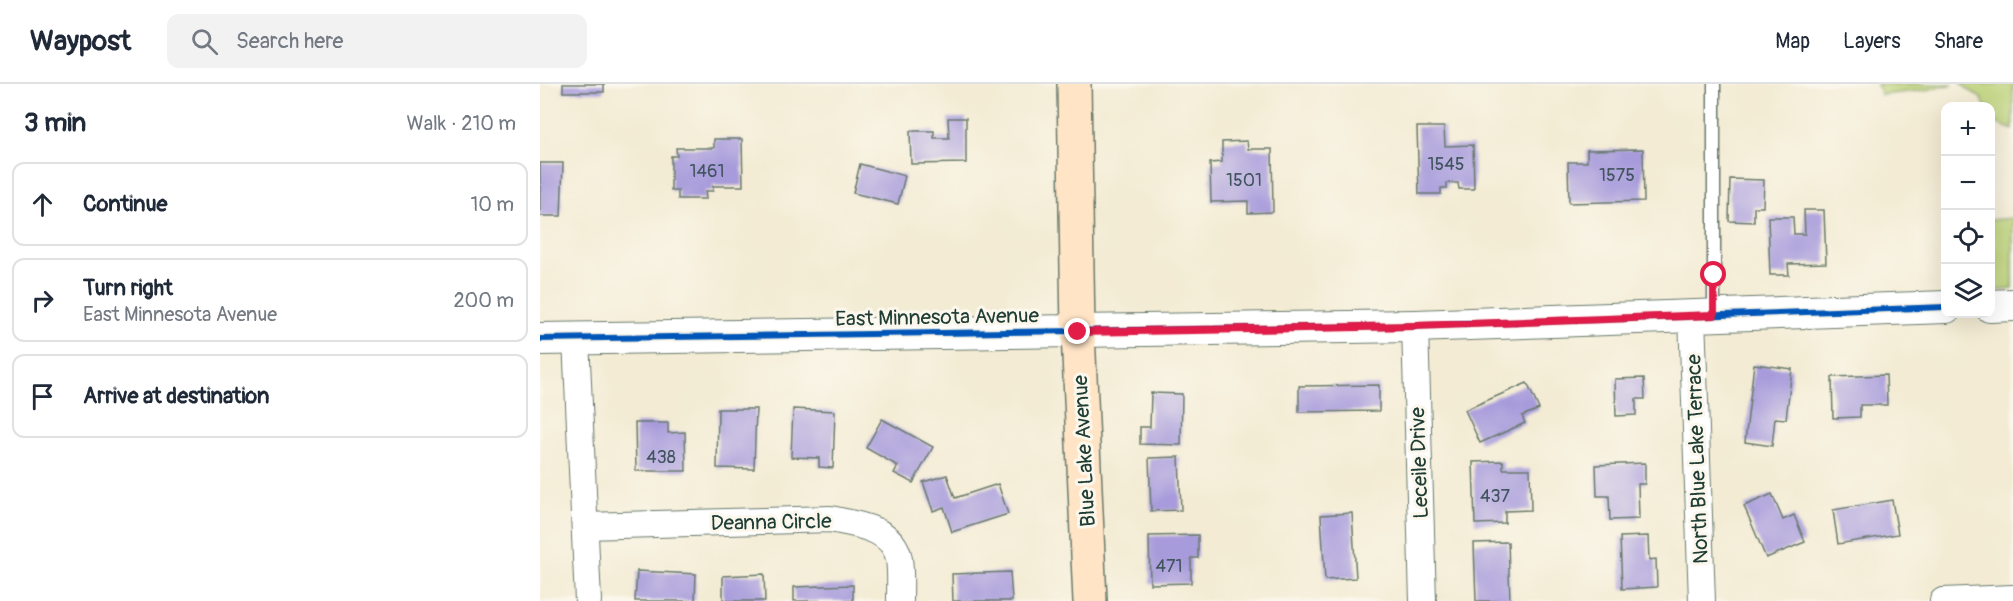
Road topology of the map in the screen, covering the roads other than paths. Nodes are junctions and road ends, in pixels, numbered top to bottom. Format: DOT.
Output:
graph roads {
  1 [pos="1074,84"];
  2 [pos="1714,84"];
  3 [pos="2013,305"];
  4 [pos="1995,306"];
  5 [pos="1941,307"];
  6 [pos="1703,316"];
  7 [pos="1414,326"];
  8 [pos="1078,332"];
  9 [pos="540,339"];
  10 [pos="576,339"];
  11 [pos="585,526"];
  12 [pos="2013,598"];
  13 [pos="588,601"];
  14 [pos="900,601"];
  15 [pos="1090,601"];
  16 [pos="1423,601"];
  17 [pos="1702,601"];
  18 [pos="1943,601"];
  1 -- 8 [label="main road, Blue Lake Avenue"];
  2 -- 6 [label="lane"];
  3 -- 4 [label="street"];
  5 -- 6 [label="street, East Minnesota Avenue"];
  6 -- 7 [label="street, East Minnesota Avenue"];
  6 -- 17 [label="street, North Blue Lake Terrace"];
  7 -- 8 [label="street, East Minnesota Avenue"];
  7 -- 16 [label="street, Leceile Drive"];
  8 -- 10 [label="street, East Minnesota Avenue"];
  8 -- 15 [label="main road, Blue Lake Avenue"];
  9 -- 10 [label="street, East Minnesota Avenue"];
  10 -- 11 [label="street"];
  11 -- 13 [label="street"];
  11 -- 14 [label="street, Deanna Circle"];
  12 -- 18 [label="street"];
}
